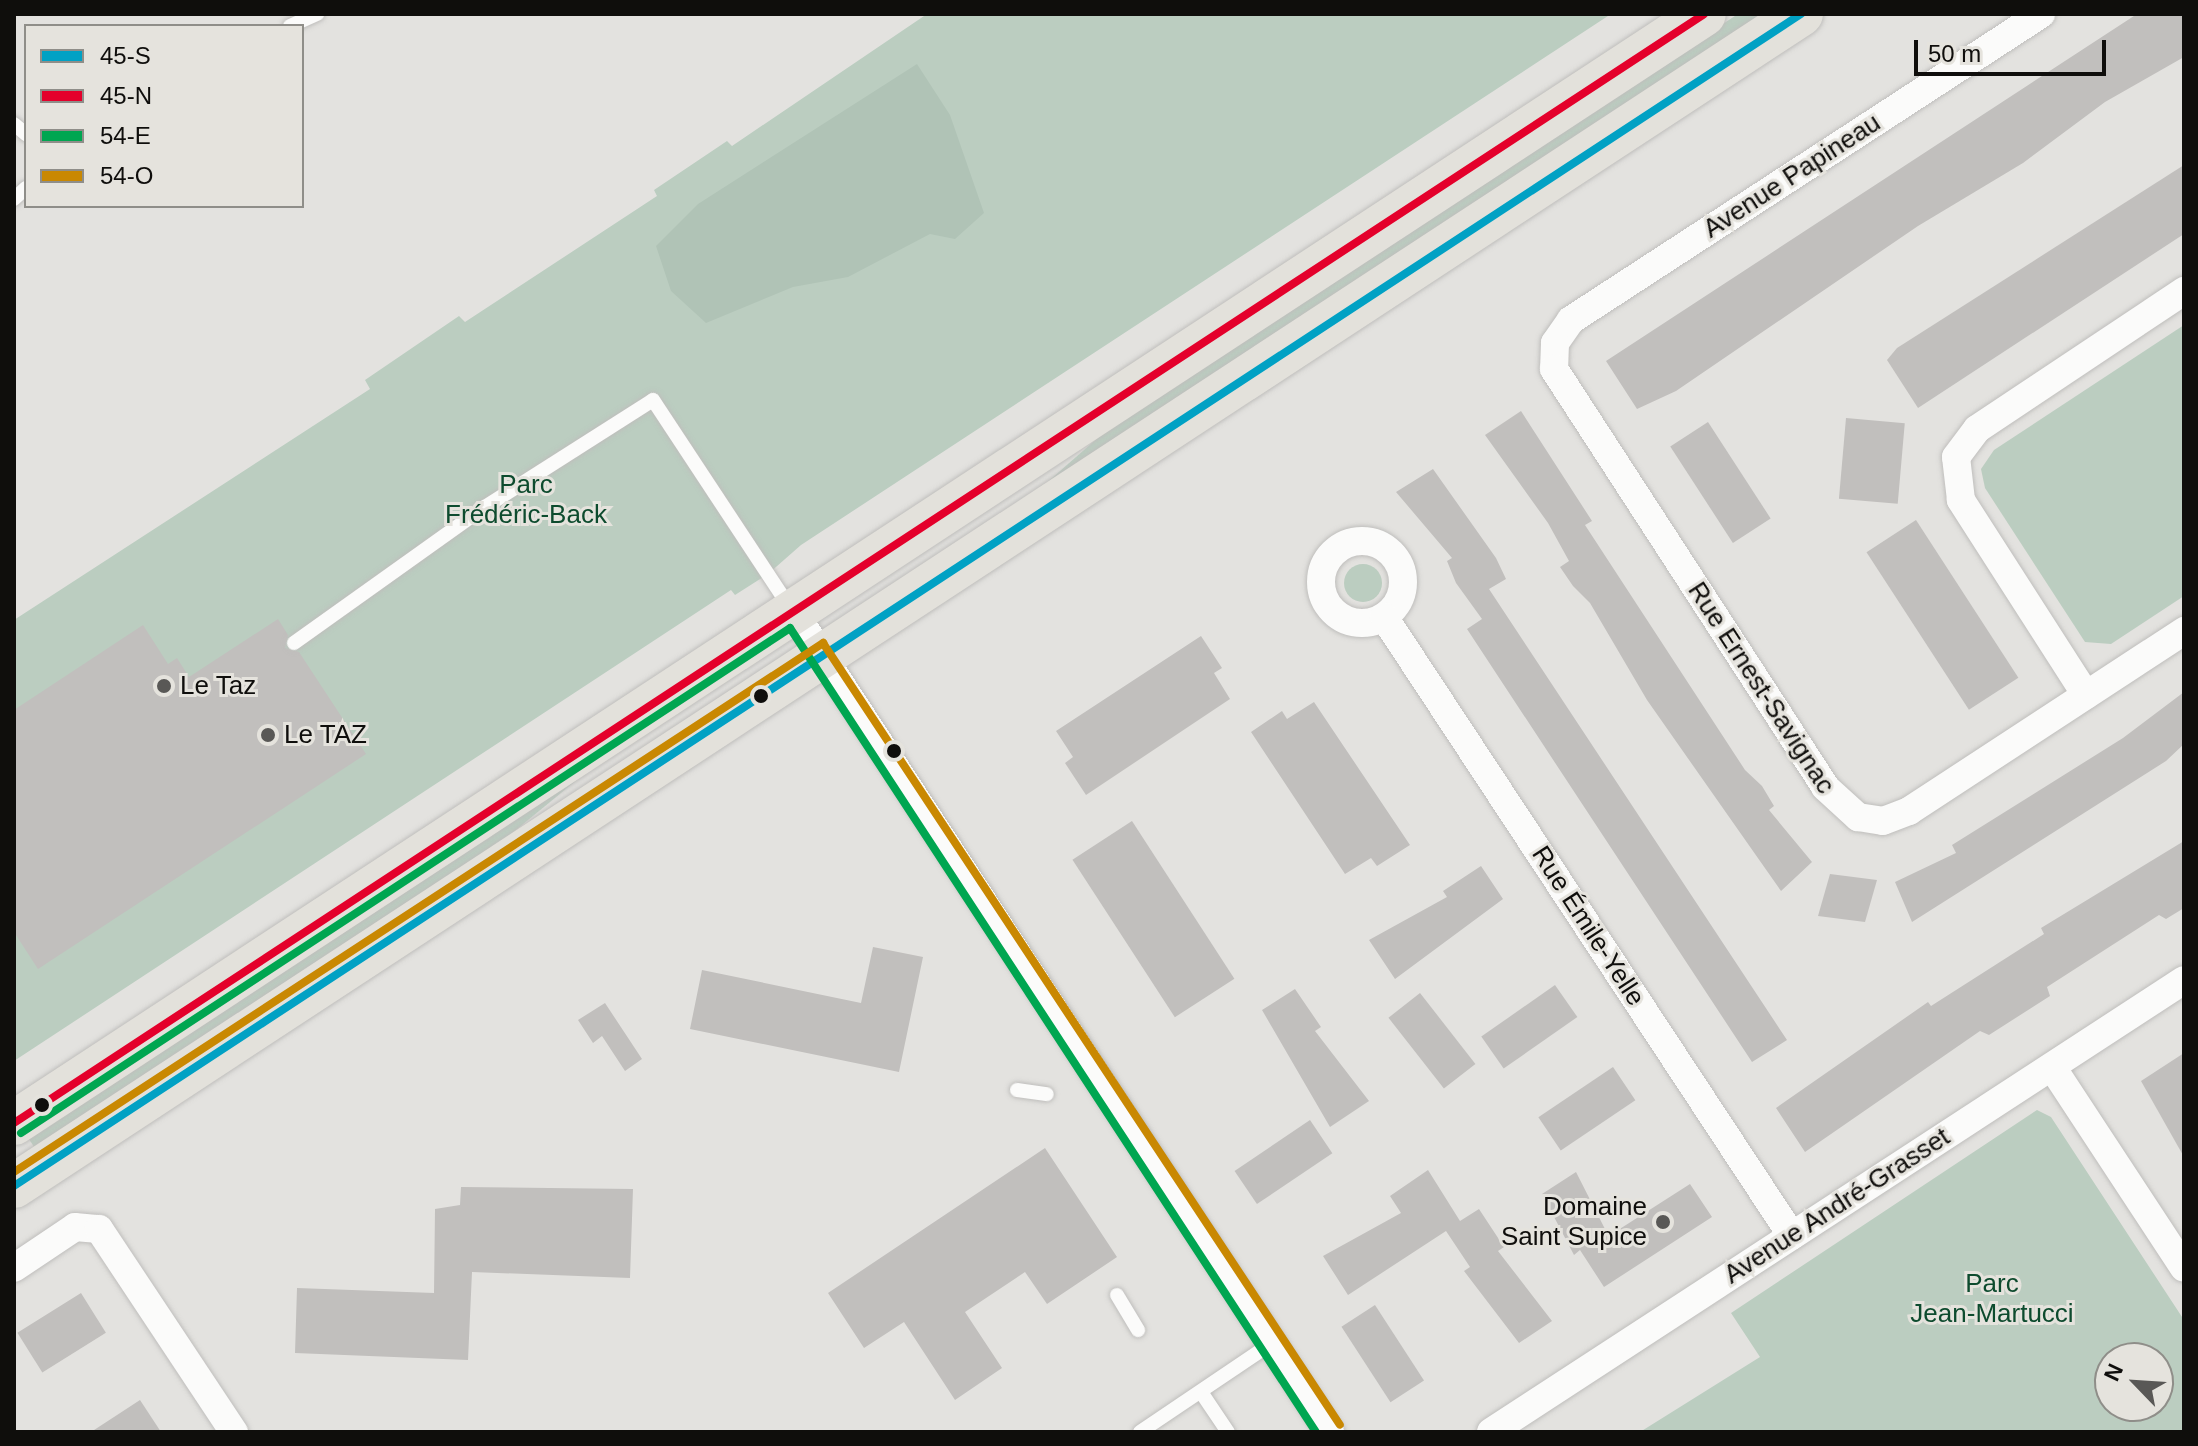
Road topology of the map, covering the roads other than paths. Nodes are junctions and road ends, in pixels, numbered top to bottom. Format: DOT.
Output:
graph roads {
  1 [pos="317,14"];
  2 [pos="1704,14"];
  3 [pos="1801,14"];
  4 [pos="2041,14"];
  5 [pos="294,24"];
  6 [pos="2184,291"];
  7 [pos="1553,347"];
  8 [pos="793,611"];
  9 [pos="1384,617"];
  10 [pos="2184,631"];
  11 [pos="294,643"];
  12 [pos="821,655"];
  13 [pos="2086,695"];
  14 [pos="2184,980"];
  15 [pos="2052,1067"];
  16 [pos="1017,1090"];
  17 [pos="1047,1094"];
  18 [pos="14,1123"];
  19 [pos="14,1186"];
  20 [pos="1792,1236"];
  21 [pos="14,1268"];
  22 [pos="2184,1268"];
  23 [pos="1117,1295"];
  24 [pos="1138,1330"];
  25 [pos="1272,1343"];
  26 [pos="1201,1392"];
  27 [pos="234,1432"];
  28 [pos="1140,1432"];
  29 [pos="1228,1432"];
  30 [pos="1330,1432"];
  31 [pos="1491,1432"];
  1 -- 5 [label="lane"];
  2 -- 8 [label="main road"];
  3 -- 12 [label="main road"];
  4 -- 7 [label="street, Avenue Papineau"];
  6 -- 13 [label="street"];
  7 -- 13 [label="street, Rue Ernest-Savignac"];
  8 -- 11 [label="lane"];
  8 -- 12 [label="street"];
  8 -- 18 [label="main road"];
  9 -- 20 [label="street, Rue Émile-Yelle"];
  10 -- 13 [label="street, Rue Ernest-Savignac"];
  12 -- 19 [label="main road"];
  12 -- 25 [label="street"];
  14 -- 15 [label="street, Avenue André-Grasset"];
  15 -- 20 [label="street, Avenue André-Grasset"];
  15 -- 22 [label="street"];
  16 -- 17 [label="lane"];
  20 -- 31 [label="street, Avenue André-Grasset"];
  21 -- 27 [label="street"];
  23 -- 24 [label="lane"];
  25 -- 26 [label="lane"];
  25 -- 30 [label="street"];
  26 -- 28 [label="lane"];
  26 -- 29 [label="lane"];
}
